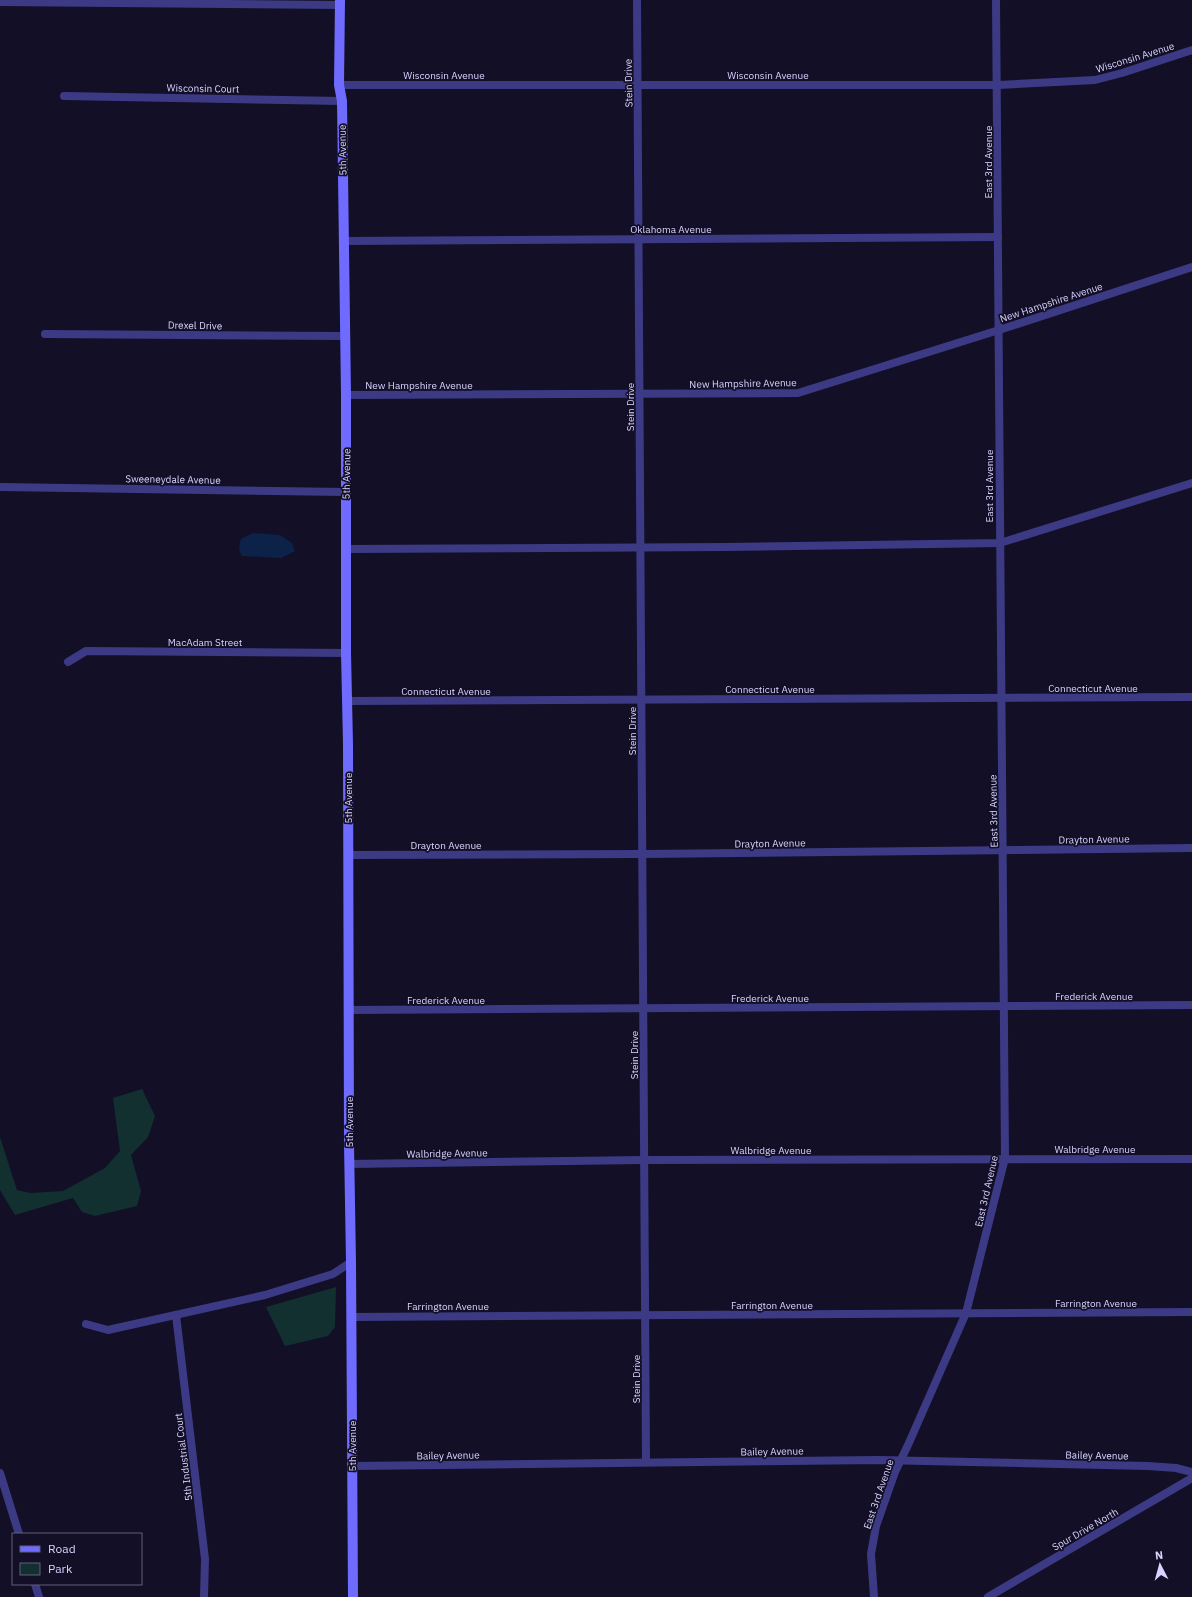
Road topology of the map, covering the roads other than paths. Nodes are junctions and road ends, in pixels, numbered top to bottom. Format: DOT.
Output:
graph roads {
  1 [pos="637,0"];
  2 [pos="996,0"];
  3 [pos="0,2"];
  4 [pos="340,3"];
  5 [pos="1192,50"];
  6 [pos="638,84"];
  7 [pos="339,85"];
  8 [pos="998,85"];
  9 [pos="64,96"];
  10 [pos="342,101"];
  11 [pos="998,237"];
  12 [pos="639,239"];
  13 [pos="343,241"];
  14 [pos="1192,267"];
  15 [pos="998,330"];
  16 [pos="44,334"];
  17 [pos="345,336"];
  18 [pos="640,394"];
  19 [pos="346,395"];
  20 [pos="1192,483"];
  21 [pos="0,488"];
  22 [pos="345,492"];
  23 [pos="1000,543"];
  24 [pos="641,547"];
  25 [pos="346,549"];
  26 [pos="346,653"];
  27 [pos="68,662"];
  28 [pos="1192,697"];
  29 [pos="1001,698"];
  30 [pos="642,699"];
  31 [pos="347,701"];
  32 [pos="1192,848"];
  33 [pos="1003,850"];
  34 [pos="643,854"];
  35 [pos="348,855"];
  36 [pos="1003,1006"];
  37 [pos="1192,1006"];
  38 [pos="644,1008"];
  39 [pos="348,1010"];
  40 [pos="1005,1158"];
  41 [pos="1192,1159"];
  42 [pos="644,1160"];
  43 [pos="349,1164"];
  44 [pos="351,1262"];
  45 [pos="1192,1312"];
  46 [pos="966,1313"];
  47 [pos="176,1315"];
  48 [pos="646,1315"];
  49 [pos="351,1317"];
  50 [pos="86,1324"];
  51 [pos="900,1460"];
  52 [pos="646,1462"];
  53 [pos="352,1466"];
  54 [pos="1192,1472"];
  55 [pos="0,1473"];
  56 [pos="1192,1478"];
  57 [pos="19,1533"];
  58 [pos="35,1585"];
  59 [pos="39,1597"];
  60 [pos="204,1597"];
  61 [pos="353,1597"];
  62 [pos="874,1597"];
  63 [pos="988,1597"];
  1 -- 6 [label="street, Stein Drive"];
  2 -- 8 [label="street, East 3rd Avenue"];
  3 -- 4 [label="street"];
  4 -- 7 [label="main road, 5th Avenue"];
  5 -- 8 [label="street, Wisconsin Avenue"];
  6 -- 7 [label="street, Wisconsin Avenue"];
  6 -- 8 [label="street, Wisconsin Avenue"];
  6 -- 12 [label="street, Stein Drive"];
  7 -- 10 [label="main road, 5th Avenue"];
  8 -- 11 [label="street, East 3rd Avenue"];
  9 -- 10 [label="street, Wisconsin Court"];
  10 -- 13 [label="main road, 5th Avenue"];
  11 -- 12 [label="street, Oklahoma Avenue"];
  11 -- 15 [label="street, East 3rd Avenue"];
  12 -- 13 [label="street, Oklahoma Avenue"];
  12 -- 18 [label="street, Stein Drive"];
  13 -- 17 [label="main road, 5th Avenue"];
  14 -- 15 [label="street, New Hampshire Avenue"];
  15 -- 18 [label="street, New Hampshire Avenue"];
  15 -- 23 [label="street, East 3rd Avenue"];
  16 -- 17 [label="street, Drexel Drive"];
  17 -- 19 [label="main road, 5th Avenue"];
  18 -- 19 [label="street, New Hampshire Avenue"];
  18 -- 24 [label="street, Stein Drive"];
  19 -- 22 [label="main road, 5th Avenue"];
  20 -- 23 [label="street"];
  21 -- 22 [label="street, Sweeneydale Avenue"];
  22 -- 25 [label="main road, 5th Avenue"];
  23 -- 24 [label="street"];
  23 -- 29 [label="street, East 3rd Avenue"];
  24 -- 25 [label="street"];
  24 -- 30 [label="street, Stein Drive"];
  25 -- 26 [label="main road, 5th Avenue"];
  26 -- 27 [label="street, MacAdam Street"];
  26 -- 31 [label="main road, 5th Avenue"];
  28 -- 29 [label="street, Connecticut Avenue"];
  29 -- 30 [label="street, Connecticut Avenue"];
  29 -- 33 [label="street, East 3rd Avenue"];
  30 -- 31 [label="street, Connecticut Avenue"];
  30 -- 34 [label="street, Stein Drive"];
  31 -- 35 [label="main road, 5th Avenue"];
  32 -- 33 [label="street, Drayton Avenue"];
  33 -- 34 [label="street, Drayton Avenue"];
  33 -- 36 [label="street, East 3rd Avenue"];
  34 -- 35 [label="street, Drayton Avenue"];
  34 -- 38 [label="street, Stein Drive"];
  35 -- 39 [label="main road, 5th Avenue"];
  36 -- 37 [label="street, Frederick Avenue"];
  36 -- 38 [label="street, Frederick Avenue"];
  36 -- 40 [label="street, East 3rd Avenue"];
  38 -- 39 [label="street, Frederick Avenue"];
  38 -- 42 [label="street, Stein Drive"];
  39 -- 43 [label="main road, 5th Avenue"];
  40 -- 41 [label="street, Walbridge Avenue"];
  40 -- 42 [label="street, Walbridge Avenue"];
  40 -- 46 [label="street, East 3rd Avenue"];
  42 -- 43 [label="street, Walbridge Avenue"];
  42 -- 48 [label="street, Stein Drive"];
  43 -- 44 [label="main road, 5th Avenue"];
  44 -- 47 [label="street"];
  44 -- 49 [label="main road, 5th Avenue"];
  45 -- 46 [label="street, Farrington Avenue"];
  46 -- 48 [label="street, Farrington Avenue"];
  46 -- 51 [label="street, East 3rd Avenue"];
  47 -- 50 [label="street"];
  47 -- 60 [label="street, 5th Industrial Court"];
  48 -- 49 [label="street, Farrington Avenue"];
  48 -- 52 [label="street, Stein Drive"];
  49 -- 53 [label="main road, 5th Avenue"];
  51 -- 52 [label="street, Bailey Avenue"];
  51 -- 54 [label="street, Bailey Avenue"];
  51 -- 62 [label="street, East 3rd Avenue"];
  52 -- 53 [label="street, Bailey Avenue"];
  53 -- 61 [label="main road, 5th Avenue"];
  55 -- 57 [label="street"];
  56 -- 63 [label="street, Spur Drive North"];
  58 -- 59 [label="street"];
}
